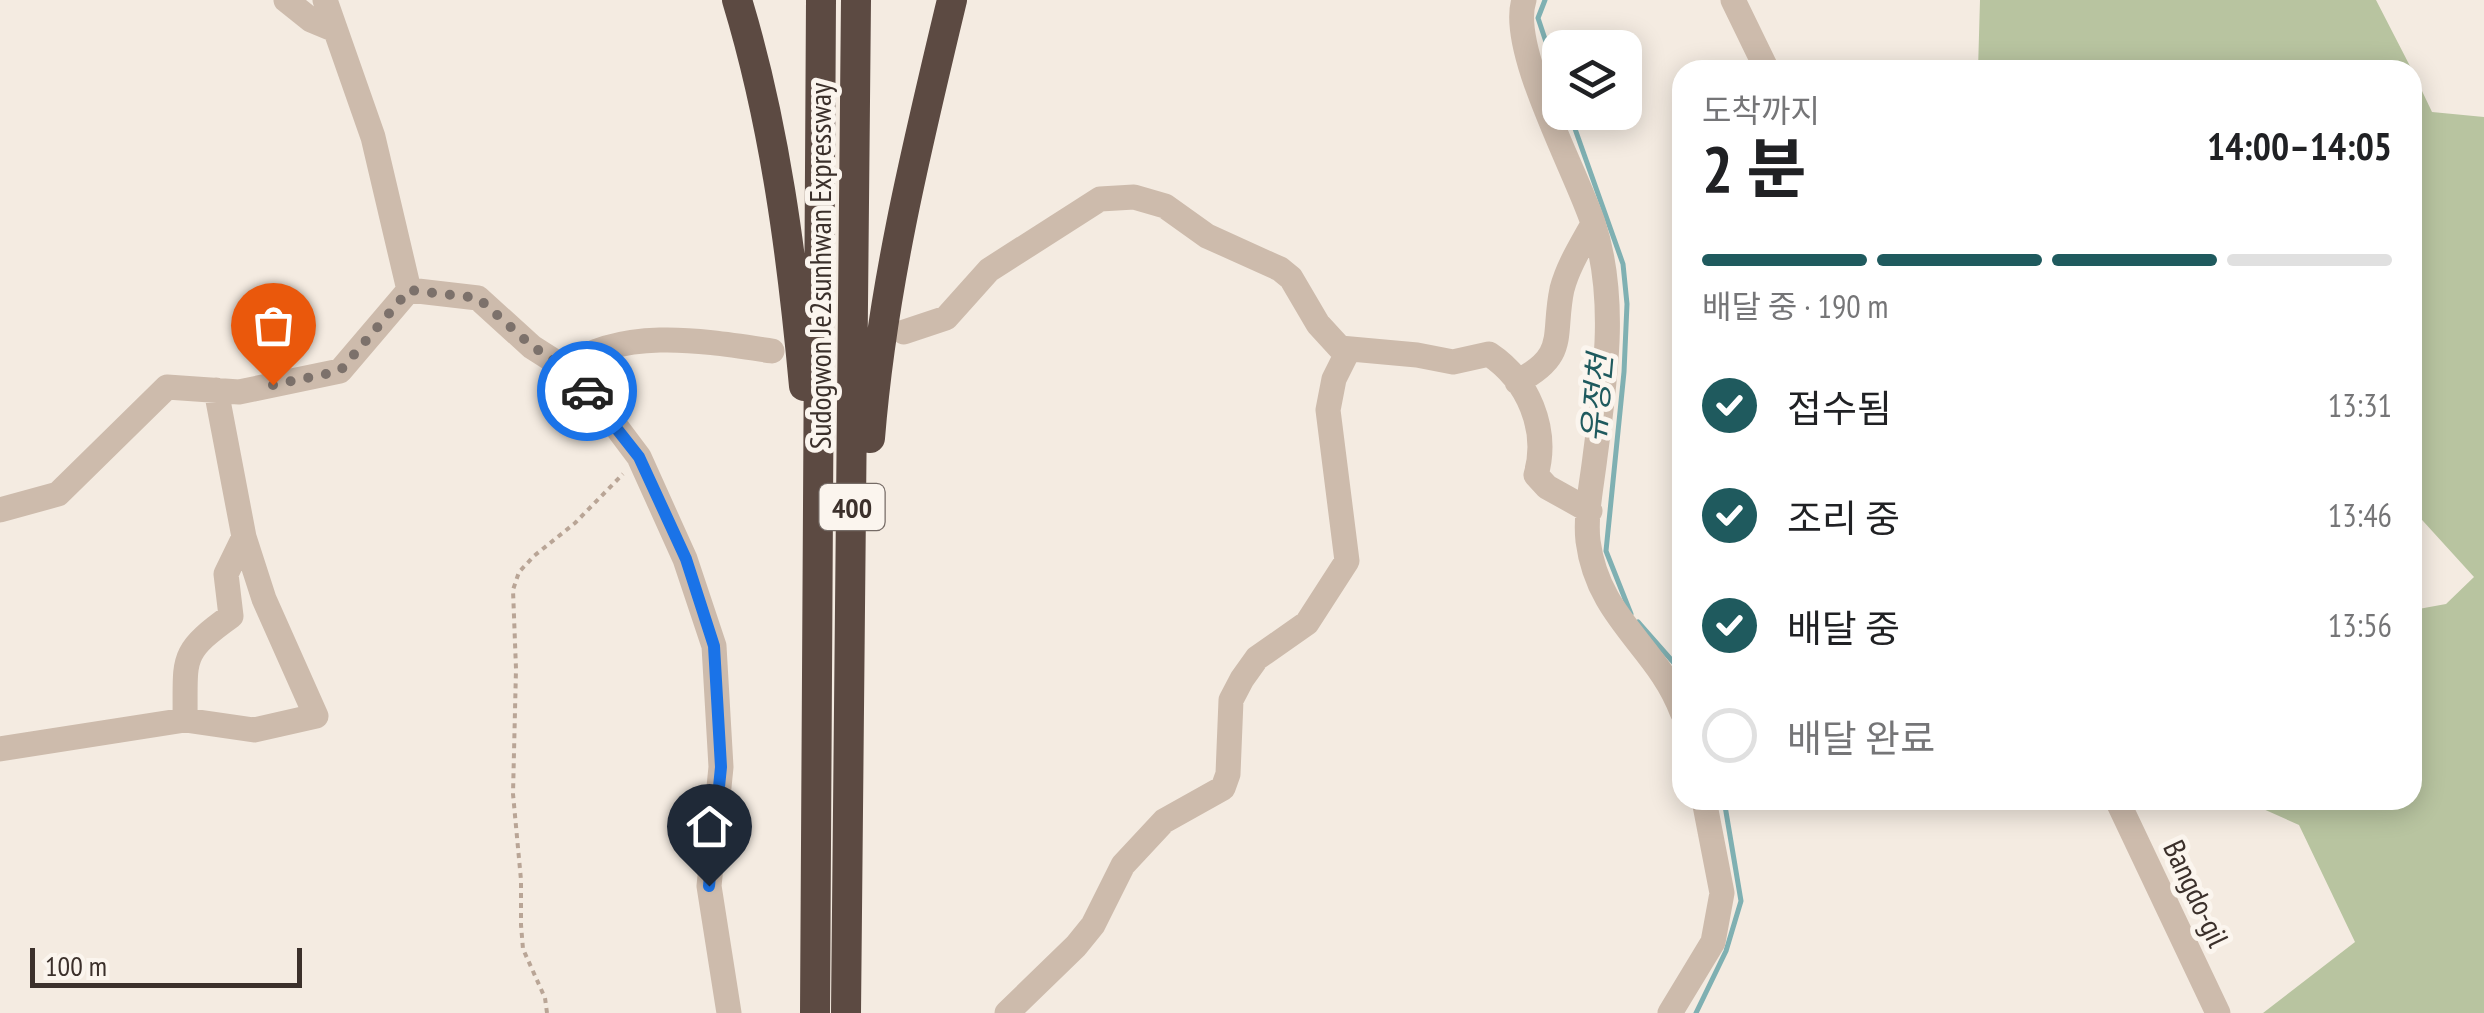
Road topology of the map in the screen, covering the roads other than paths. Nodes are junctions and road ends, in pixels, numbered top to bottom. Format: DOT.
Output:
graph roads {
  1 [pos="286,0"];
  2 [pos="325,0"];
  3 [pos="737,0"];
  4 [pos="821,0"];
  5 [pos="856,0"];
  6 [pos="952,0"];
  7 [pos="1524,0"];
  8 [pos="1733,0"];
  9 [pos="336,30"];
  10 [pos="1762,60"];
  11 [pos="1594,224"];
  12 [pos="409,290"];
  13 [pos="904,332"];
  14 [pos="772,351"];
  15 [pos="1348,351"];
  16 [pos="565,368"];
  17 [pos="1518,382"];
  18 [pos="216,390"];
  19 [pos="0,510"];
  20 [pos="1590,511"];
  21 [pos="244,537"];
  22 [pos="1672,689"];
  23 [pos="185,720"];
  24 [pos="850,726"];
  25 [pos="820,738"];
  26 [pos="0,749"];
  27 [pos="1706,810"];
  28 [pos="2122,810"];
  29 [pos="728,1013"];
  30 [pos="815,1013"];
  31 [pos="846,1013"];
  32 [pos="1007,1013"];
  33 [pos="1670,1013"];
  34 [pos="2218,1013"];
  1 -- 9 [label="street"];
  2 -- 9 [label="street"];
  3 -- 25 [label="highway"];
  4 -- 25 [label="highway, Sudogwon Je2sunhwan Expressway / 400"];
  5 -- 24 [label="highway, Sudogwon Je2sunhwan Expressway / 400"];
  6 -- 24 [label="highway"];
  7 -- 11 [label="street"];
  8 -- 10 [label="street"];
  9 -- 12 [label="street"];
  11 -- 17 [label="street"];
  11 -- 20 [label="street"];
  12 -- 16 [label="street"];
  12 -- 18 [label="street"];
  13 -- 15 [label="street"];
  14 -- 16 [label="street"];
  15 -- 17 [label="street"];
  15 -- 32 [label="street"];
  16 -- 29 [label="street"];
  17 -- 20 [label="street"];
  18 -- 19 [label="street"];
  18 -- 21 [label="street"];
  20 -- 22 [label="street"];
  21 -- 23 [label="street"];
  21 -- 23 [label="street"];
  23 -- 26 [label="street"];
  24 -- 31 [label="highway, Sudogwon Je2sunhwan Expressway / 400"];
  25 -- 30 [label="highway, Sudogwon Je2sunhwan Expressway / 400"];
  27 -- 33 [label="street"];
  28 -- 34 [label="street, Bangdo-gil"];
}
